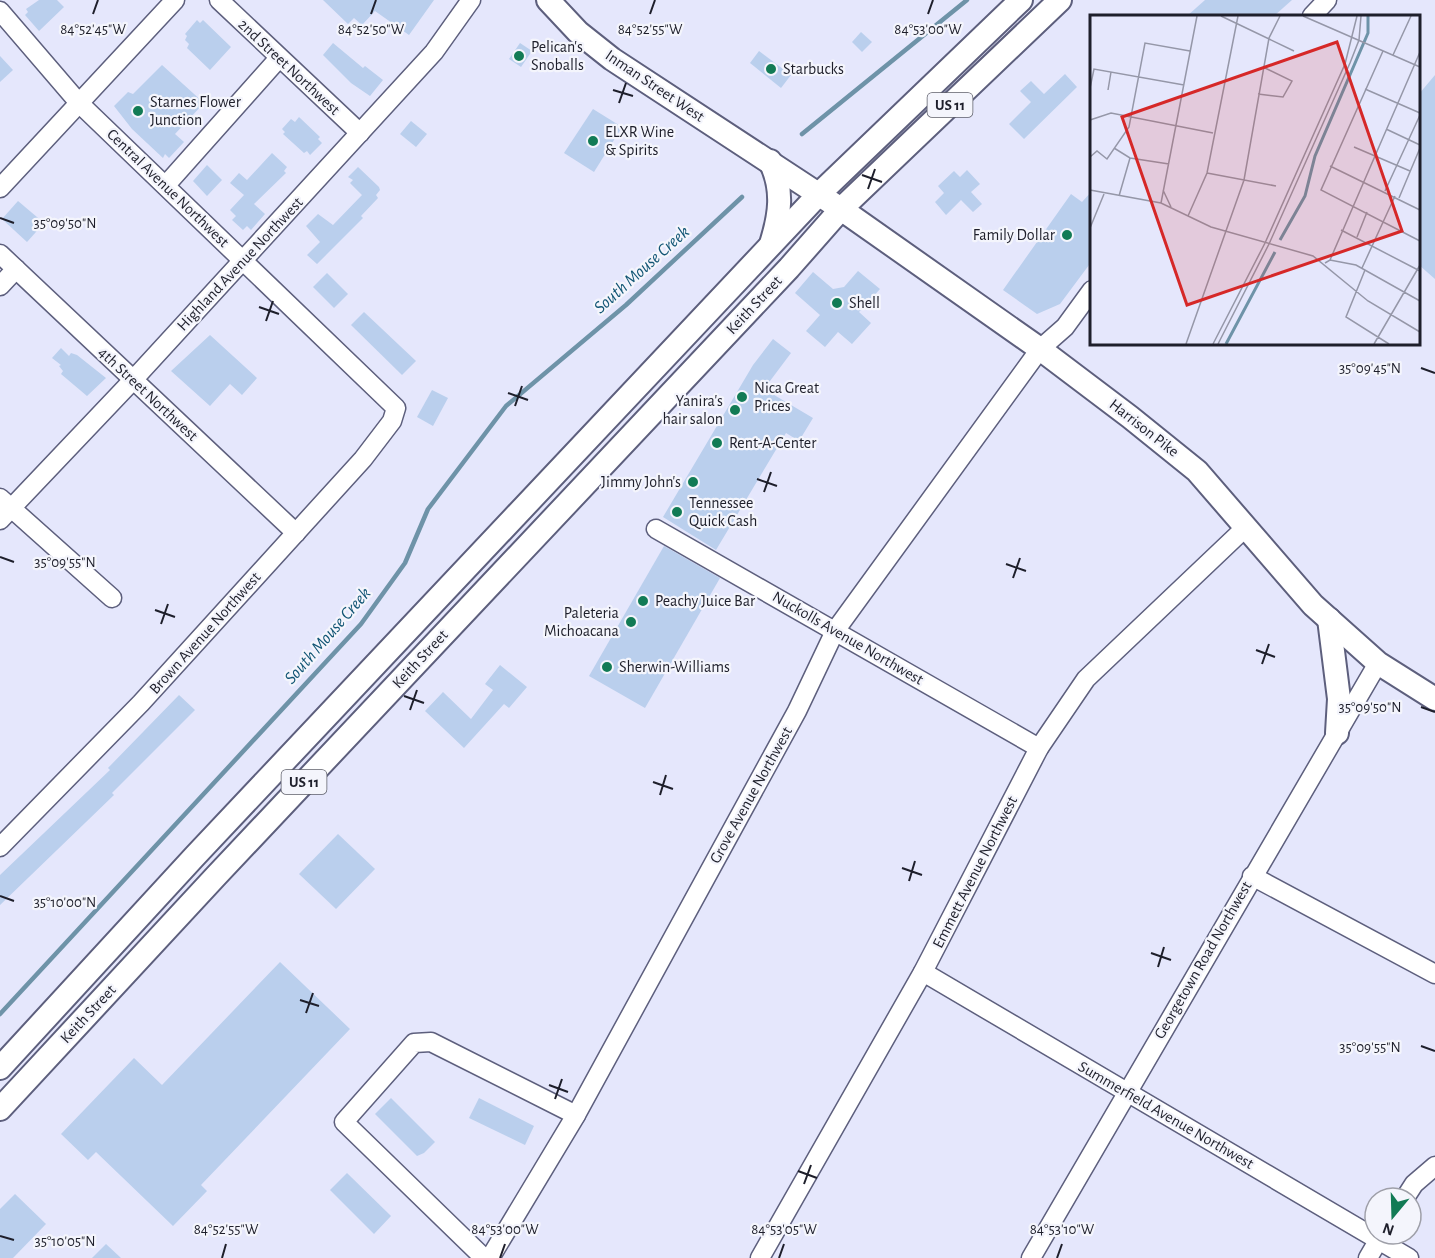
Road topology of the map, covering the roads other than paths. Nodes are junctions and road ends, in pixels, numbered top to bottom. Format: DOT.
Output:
graph roads {
  1 [pos="175,0"];
  2 [pos="219,0"];
  3 [pos="471,0"];
  4 [pos="548,0"];
  5 [pos="1021,0"];
  6 [pos="1060,0"];
  7 [pos="1326,0"];
  8 [pos="0,11"];
  9 [pos="1313,15"];
  10 [pos="279,58"];
  11 [pos="79,103"];
  12 [pos="360,133"];
  13 [pos="770,162"];
  14 [pos="166,185"];
  15 [pos="0,188"];
  16 [pos="819,194"];
  17 [pos="841,209"];
  18 [pos="771,247"];
  19 [pos="0,254"];
  20 [pos="243,261"];
  21 [pos="16,270"];
  22 [pos="0,286"];
  23 [pos="1090,293"];
  24 [pos="1040,349"];
  25 [pos="133,380"];
  26 [pos="396,408"];
  27 [pos="533,501"];
  28 [pos="4,509"];
  29 [pos="552,518"];
  30 [pos="1245,528"];
  31 [pos="656,529"];
  32 [pos="296,533"];
  33 [pos="112,598"];
  34 [pos="1329,619"];
  35 [pos="835,631"];
  36 [pos="1378,663"];
  37 [pos="1435,699"];
  38 [pos="1337,733"];
  39 [pos="1039,748"];
  40 [pos="0,847"];
  41 [pos="195,856"];
  42 [pos="216,876"];
  43 [pos="1252,876"];
  44 [pos="923,972"];
  45 [pos="1435,974"];
  46 [pos="0,1068"];
  47 [pos="1126,1093"];
  48 [pos="0,1109"];
  49 [pos="576,1115"];
  50 [pos="1435,1166"];
  51 [pos="1413,1186"];
  52 [pos="1363,1227"];
  53 [pos="1392,1246"];
  54 [pos="484,1258"];
  55 [pos="490,1258"];
  56 [pos="760,1258"];
  57 [pos="1031,1258"];
  58 [pos="1409,1258"];
  1 -- 11 [label="street"];
  2 -- 10 [label="street, 2nd Street Northwest"];
  3 -- 12 [label="street, Highland Avenue Northwest"];
  4 -- 13 [label="main road, Inman Street West"];
  5 -- 16 [label="main road, US 11"];
  6 -- 17 [label="main road, US 11"];
  7 -- 9 [label="street"];
  8 -- 11 [label="street, Central Avenue Northwest"];
  10 -- 12 [label="street, 2nd Street Northwest"];
  10 -- 14 [label="street"];
  11 -- 14 [label="street, Central Avenue Northwest"];
  11 -- 15 [label="street"];
  12 -- 20 [label="street, Highland Avenue Northwest"];
  13 -- 16 [label="main road, Inman Street West"];
  13 -- 18 [label="main road"];
  14 -- 20 [label="street, Central Avenue Northwest"];
  16 -- 17 [label="main road, Harrison Pike"];
  16 -- 18 [label="main road, Keith Street / US 11"];
  17 -- 24 [label="main road, Harrison Pike"];
  17 -- 29 [label="main road, Keith Street / US 11"];
  18 -- 27 [label="main road, Keith Street / US 11"];
  19 -- 21 [label="street, 4th Street Northwest"];
  20 -- 25 [label="street, Highland Avenue Northwest"];
  20 -- 26 [label="street, Central Avenue Northwest"];
  21 -- 22 [label="street"];
  21 -- 25 [label="street, 4th Street Northwest"];
  23 -- 24 [label="street, Grove Avenue Northwest"];
  24 -- 30 [label="main road, Harrison Pike"];
  24 -- 35 [label="street, Grove Avenue Northwest"];
  25 -- 28 [label="street, Highland Avenue Northwest"];
  25 -- 32 [label="street, 4th Street Northwest"];
  26 -- 32 [label="street, Brown Avenue Northwest"];
  27 -- 29 [label="main road"];
  27 -- 41 [label="main road, Keith Street / US 11"];
  28 -- 33 [label="street"];
  29 -- 42 [label="main road, Keith Street / US 11"];
  30 -- 34 [label="main road, Harrison Pike"];
  30 -- 39 [label="street, Emmett Avenue Northwest"];
  31 -- 35 [label="street, Nuckolls Avenue Northwest"];
  32 -- 40 [label="street, Brown Avenue Northwest"];
  34 -- 36 [label="main road, Harrison Pike"];
  34 -- 38 [label="main road"];
  35 -- 39 [label="street, Nuckolls Avenue Northwest"];
  35 -- 49 [label="street, Grove Avenue Northwest"];
  36 -- 37 [label="main road, Harrison Pike"];
  36 -- 38 [label="street, Georgetown Road Northwest"];
  38 -- 43 [label="street, Georgetown Road Northwest"];
  39 -- 44 [label="street, Emmett Avenue Northwest"];
  41 -- 42 [label="main road"];
  41 -- 46 [label="main road, Keith Street / US 11"];
  42 -- 48 [label="main road, Keith Street / US 11"];
  43 -- 45 [label="street"];
  43 -- 47 [label="street, Georgetown Road Northwest"];
  44 -- 47 [label="street, Summerfield Avenue Northwest"];
  44 -- 56 [label="street, Emmett Avenue Northwest"];
  47 -- 52 [label="street, Summerfield Avenue Northwest"];
  47 -- 57 [label="street, Georgetown Road Northwest"];
  49 -- 54 [label="street"];
  49 -- 55 [label="street, Grove Avenue Northwest"];
  50 -- 51 [label="street"];
  53 -- 58 [label="street, Summerfield Avenue Northwest"];
}
